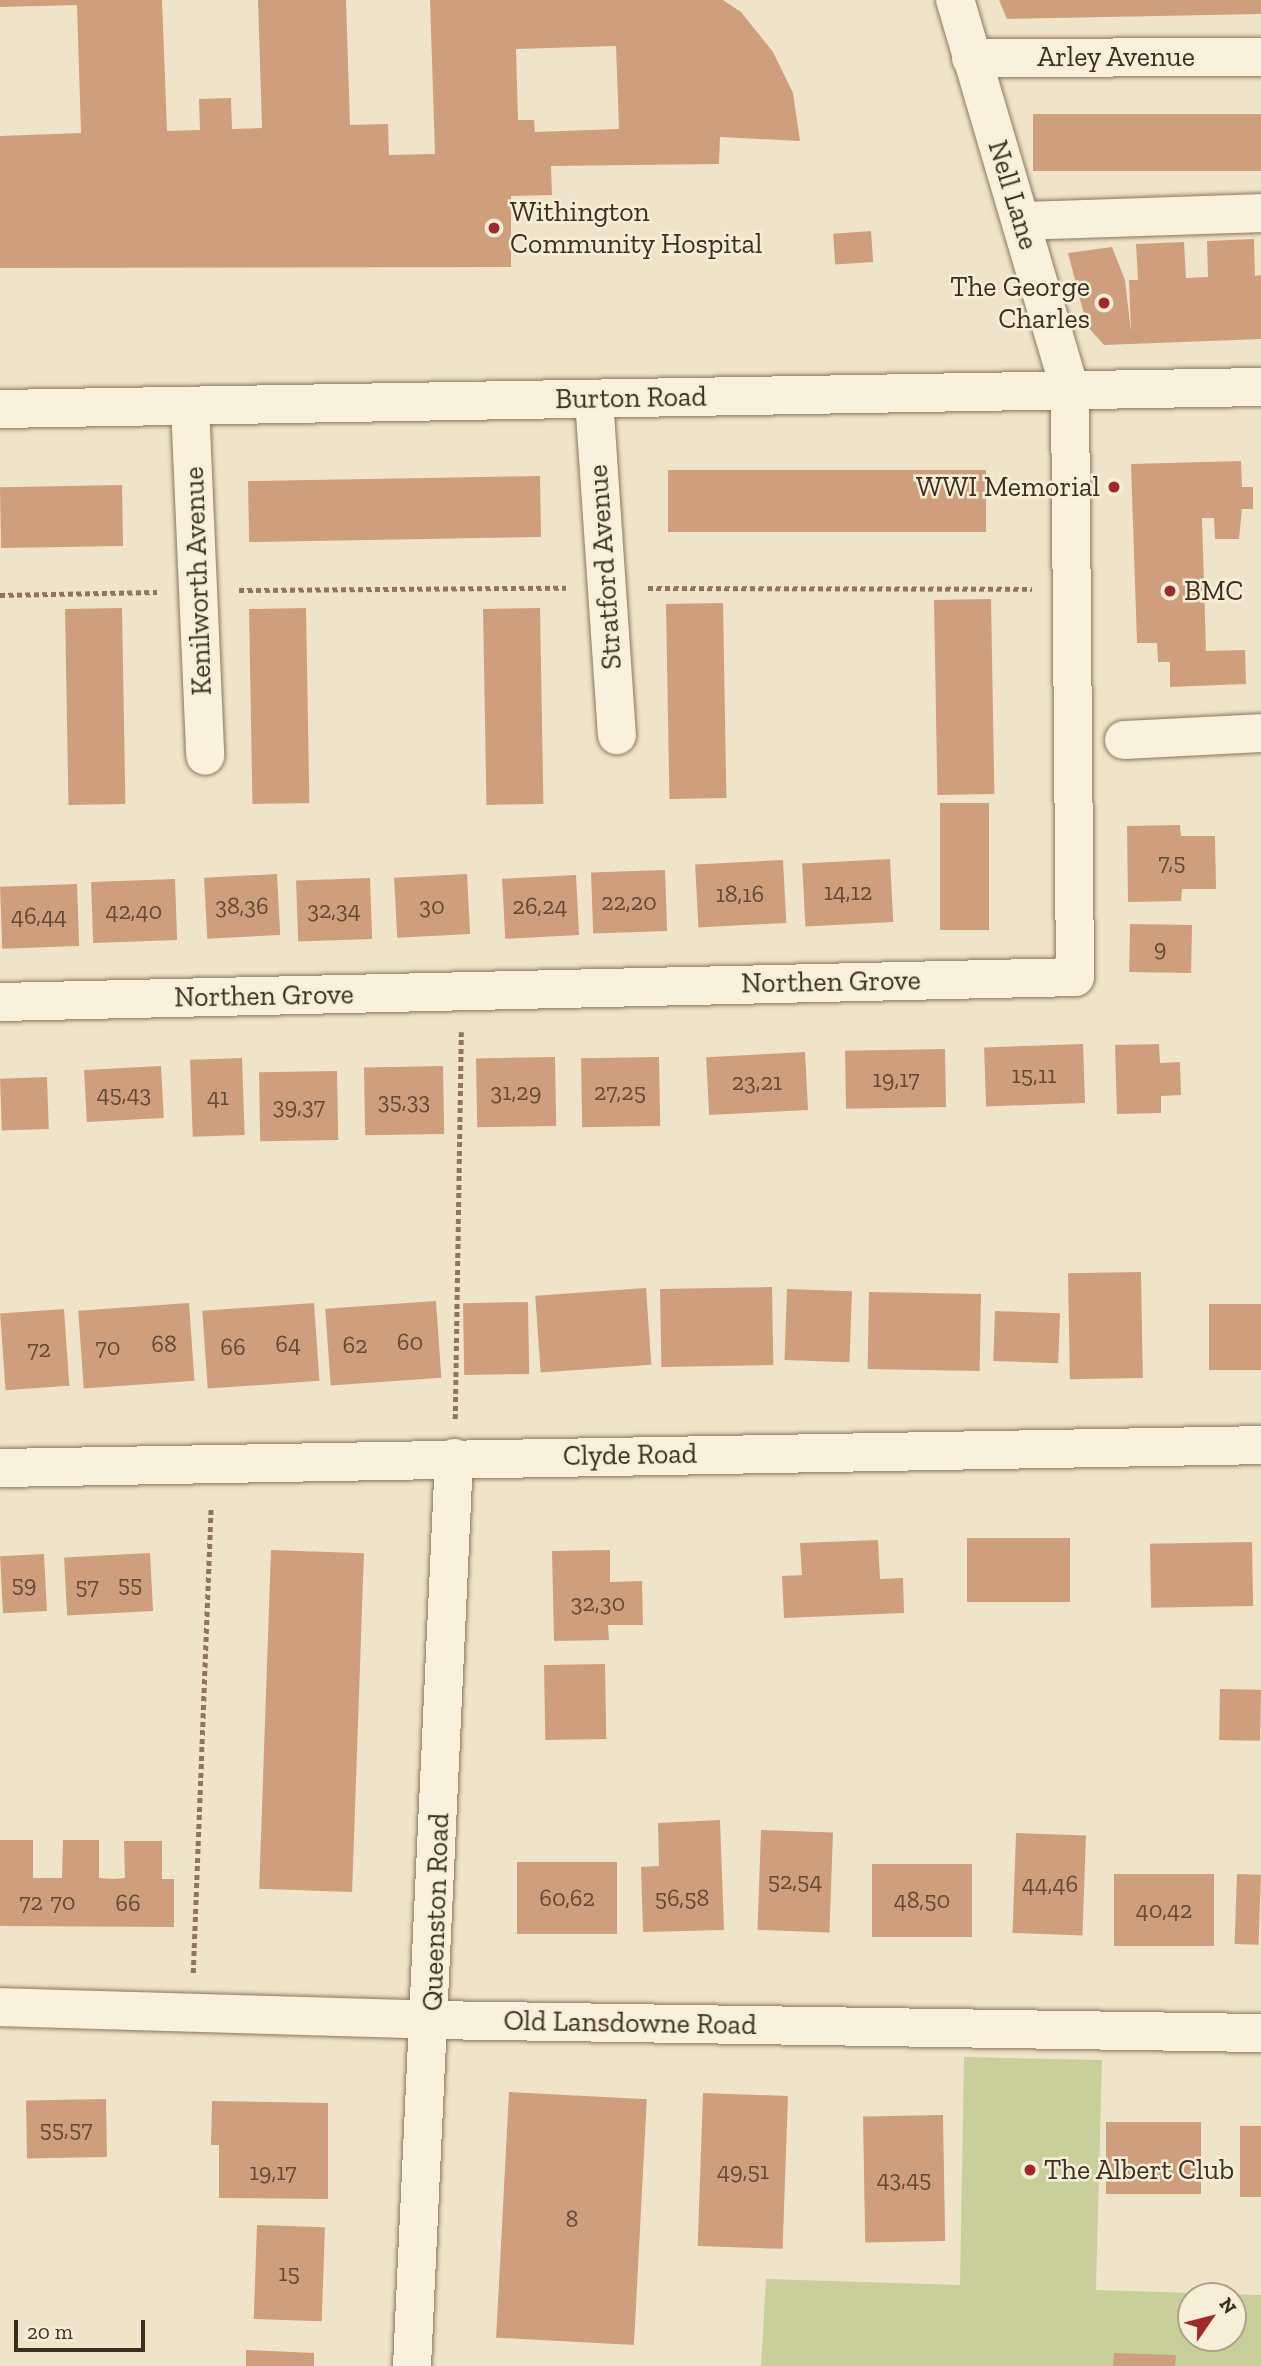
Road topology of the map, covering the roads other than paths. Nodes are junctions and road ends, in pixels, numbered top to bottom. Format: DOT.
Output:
graph roads {
  1 [pos="955,0"];
  2 [pos="1261,57"];
  3 [pos="971,58"];
  4 [pos="1261,213"];
  5 [pos="1021,220"];
  6 [pos="1261,387"];
  7 [pos="1070,390"];
  8 [pos="594,399"];
  9 [pos="190,406"];
  10 [pos="0,409"];
  11 [pos="1261,733"];
  12 [pos="617,735"];
  13 [pos="1124,740"];
  14 [pos="205,756"];
  15 [pos="0,1002"];
  16 [pos="1261,1445"];
  17 [pos="454,1458"];
  18 [pos="0,1468"];
  19 [pos="0,2007"];
  20 [pos="431,2020"];
  21 [pos="1261,2033"];
  22 [pos="412,2366"];
  1 -- 3 [label="street, Nell Lane"];
  2 -- 3 [label="street, Arley Avenue"];
  3 -- 5 [label="street, Nell Lane"];
  4 -- 5 [label="street"];
  5 -- 7 [label="street, Nell Lane"];
  6 -- 7 [label="street, Burton Road"];
  7 -- 8 [label="street, Burton Road"];
  7 -- 15 [label="street, Northen Grove"];
  8 -- 9 [label="street, Burton Road"];
  8 -- 12 [label="street, Stratford Avenue"];
  9 -- 10 [label="street, Burton Road"];
  9 -- 14 [label="street, Kenilworth Avenue"];
  11 -- 13 [label="street"];
  16 -- 17 [label="street, Clyde Road"];
  17 -- 18 [label="street, Clyde Road"];
  17 -- 20 [label="street, Queenston Road"];
  19 -- 20 [label="street, Old Lansdowne Road"];
  20 -- 21 [label="street, Old Lansdowne Road"];
  20 -- 22 [label="street, Queenston Road"];
}
